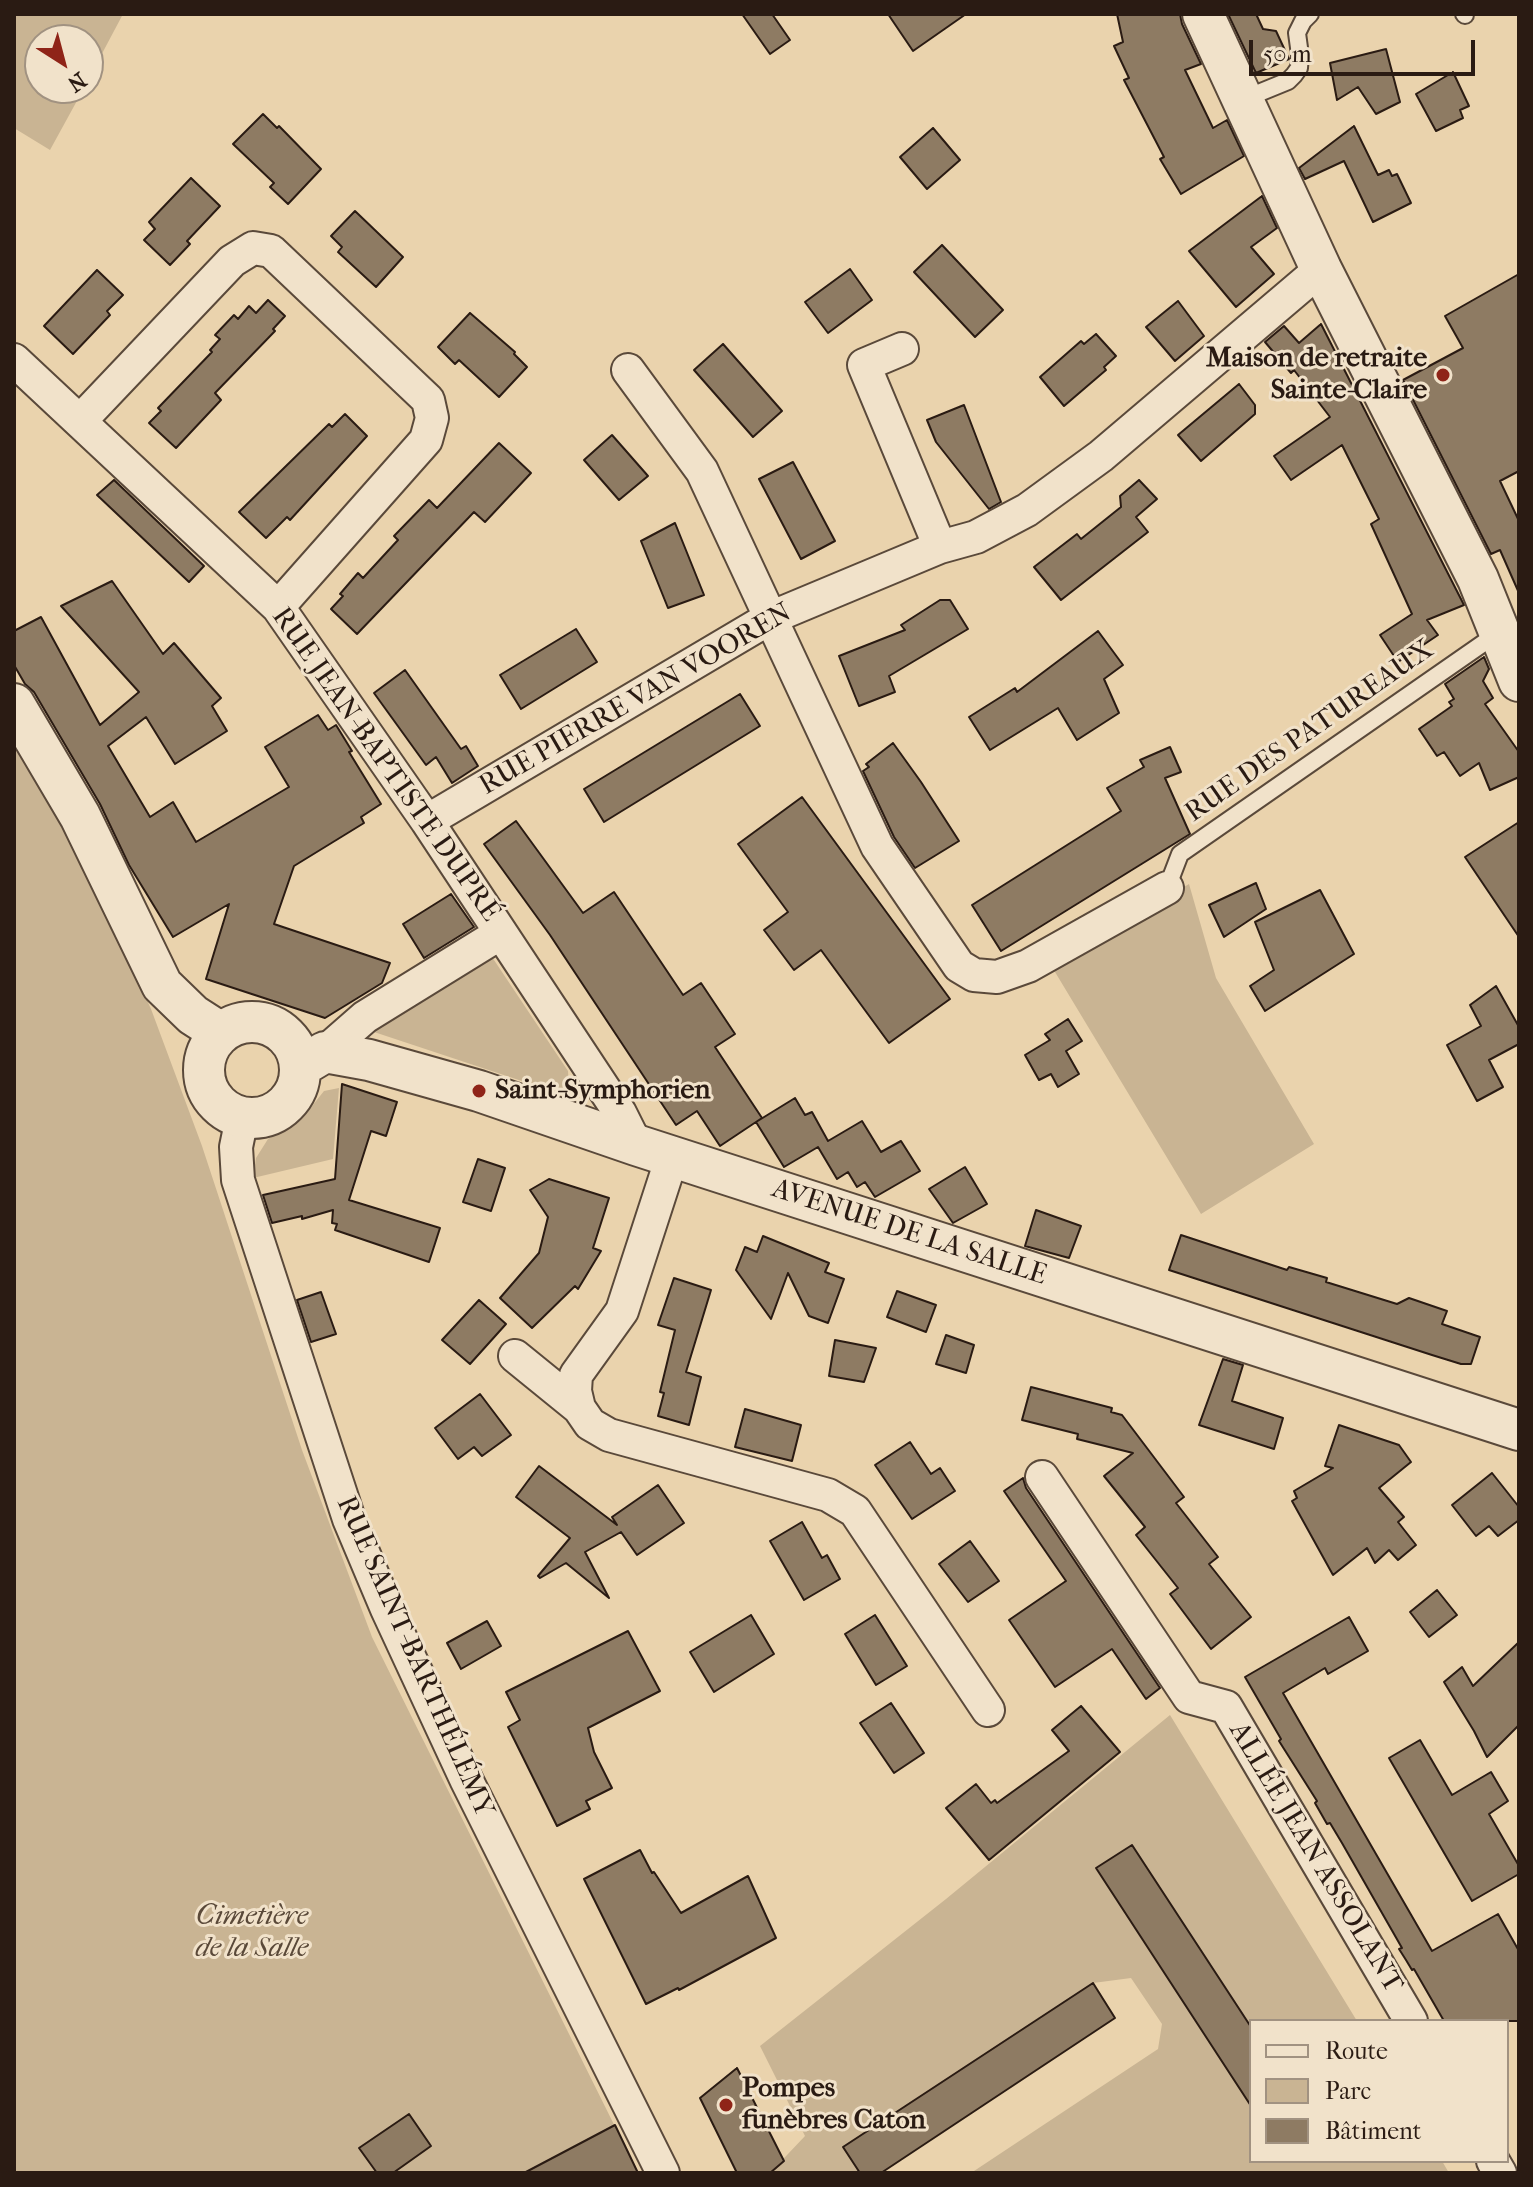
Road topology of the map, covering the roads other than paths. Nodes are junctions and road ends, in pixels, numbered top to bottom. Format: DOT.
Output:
graph roads {
  1 [pos="1203,14"];
  2 [pos="1310,14"];
  3 [pos="1242,99"];
  4 [pos="1321,269"];
  5 [pos="902,349"];
  6 [pos="14,360"];
  7 [pos="628,370"];
  8 [pos="80,421"];
  9 [pos="940,547"];
  10 [pos="278,607"];
  11 [pos="770,618"];
  12 [pos="1499,632"];
  13 [pos="1519,681"];
  14 [pos="14,704"];
  15 [pos="427,821"];
  16 [pos="1167,888"];
  17 [pos="501,933"];
  18 [pos="221,1033"];
  19 [pos="313,1060"];
  20 [pos="242,1118"];
  21 [pos="654,1151"];
  22 [pos="515,1356"];
  23 [pos="579,1408"];
  24 [pos="1519,1430"];
  25 [pos="1042,1477"];
  26 [pos="988,1710"];
  27 [pos="1410,2019"];
  28 [pos="663,2173"];
  1 -- 3 [label="street"];
  2 -- 3 [label="lane"];
  3 -- 4 [label="street"];
  4 -- 9 [label="street, RUE PIERRE VAN VOOREN"];
  4 -- 12 [label="street"];
  5 -- 9 [label="street"];
  6 -- 8 [label="street, RUE JEAN-BAPTISTE DUPRÉ"];
  7 -- 11 [label="street"];
  8 -- 10 [label="street, RUE JEAN-BAPTISTE DUPRÉ"];
  8 -- 10 [label="street"];
  9 -- 11 [label="street, RUE PIERRE VAN VOOREN"];
  10 -- 15 [label="street, RUE JEAN-BAPTISTE DUPRÉ"];
  11 -- 15 [label="street, RUE PIERRE VAN VOOREN"];
  11 -- 16 [label="street"];
  12 -- 13 [label="street"];
  12 -- 16 [label="lane, RUE DES PATUREAUX"];
  14 -- 18 [label="street"];
  15 -- 17 [label="street, RUE JEAN-BAPTISTE DUPRÉ"];
  17 -- 19 [label="street"];
  17 -- 21 [label="street, RUE JEAN-BAPTISTE DUPRÉ"];
  18 -- 19 [label="street"];
  18 -- 20 [label="street"];
  19 -- 20 [label="street"];
  19 -- 21 [label="street, AVENUE DE LA SALLE"];
  20 -- 28 [label="street, RUE SAINT-BARTHÉLÉMY"];
  21 -- 23 [label="street"];
  21 -- 24 [label="street, AVENUE DE LA SALLE"];
  22 -- 23 [label="street"];
  23 -- 26 [label="street"];
  25 -- 27 [label="street, ALLÉE JEAN ASSOLANT"];
}
